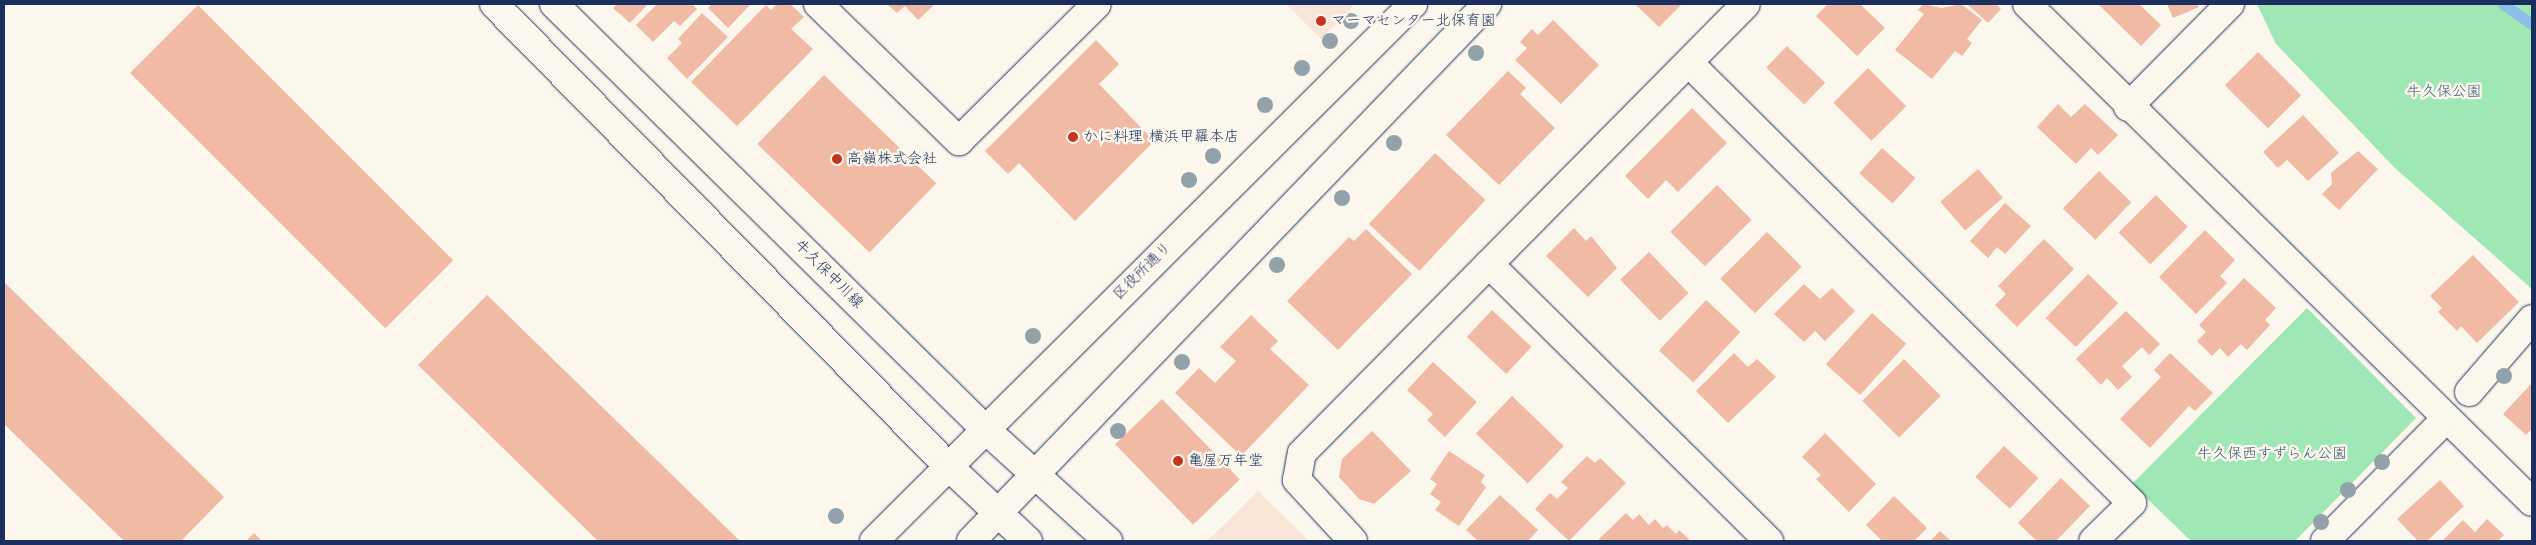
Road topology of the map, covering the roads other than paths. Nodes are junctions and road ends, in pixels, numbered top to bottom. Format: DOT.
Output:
graph roads {
  1 [pos="494,4"];
  2 [pos="554,4"];
  3 [pos="818,4"];
  4 [pos="1097,4"];
  5 [pos="1413,4"];
  6 [pos="1487,4"];
  7 [pos="1746,4"];
  8 [pos="2026,4"];
  9 [pos="2230,4"];
  10 [pos="1689,63"];
  11 [pos="2128,107"];
  12 [pos="1489,264"];
  13 [pos="2532,319"];
  14 [pos="2469,392"];
  15 [pos="2439,426"];
  16 [pos="984,428"];
  17 [pos="947,465"];
  18 [pos="1035,476"];
  19 [pos="2532,502"];
  20 [pos="998,514"];
  21 [pos="874,541"];
  22 [pos="971,541"];
  23 [pos="1028,541"];
  24 [pos="1108,541"];
  25 [pos="1352,541"];
  26 [pos="1769,541"];
  27 [pos="2093,541"];
  28 [pos="2325,541"];
  1 -- 17 [label="street"];
  2 -- 16 [label="street, 牛久保中川線"];
  3 -- 4 [label="street"];
  5 -- 16 [label="street, 区役所通り"];
  6 -- 18 [label="street"];
  7 -- 10 [label="street"];
  8 -- 11 [label="street"];
  9 -- 11 [label="street"];
  10 -- 12 [label="street"];
  10 -- 27 [label="street"];
  11 -- 19 [label="street"];
  12 -- 25 [label="street"];
  12 -- 26 [label="street"];
  13 -- 14 [label="street"];
  15 -- 28 [label="street"];
  16 -- 17 [label="street, 区役所通り"];
  16 -- 18 [label="street, 牛久保中川線"];
  17 -- 20 [label="street"];
  17 -- 21 [label="street, 区役所通り"];
  18 -- 20 [label="street"];
  18 -- 24 [label="street, 牛久保中川線"];
  20 -- 22 [label="street"];
  20 -- 23 [label="street"];
}
